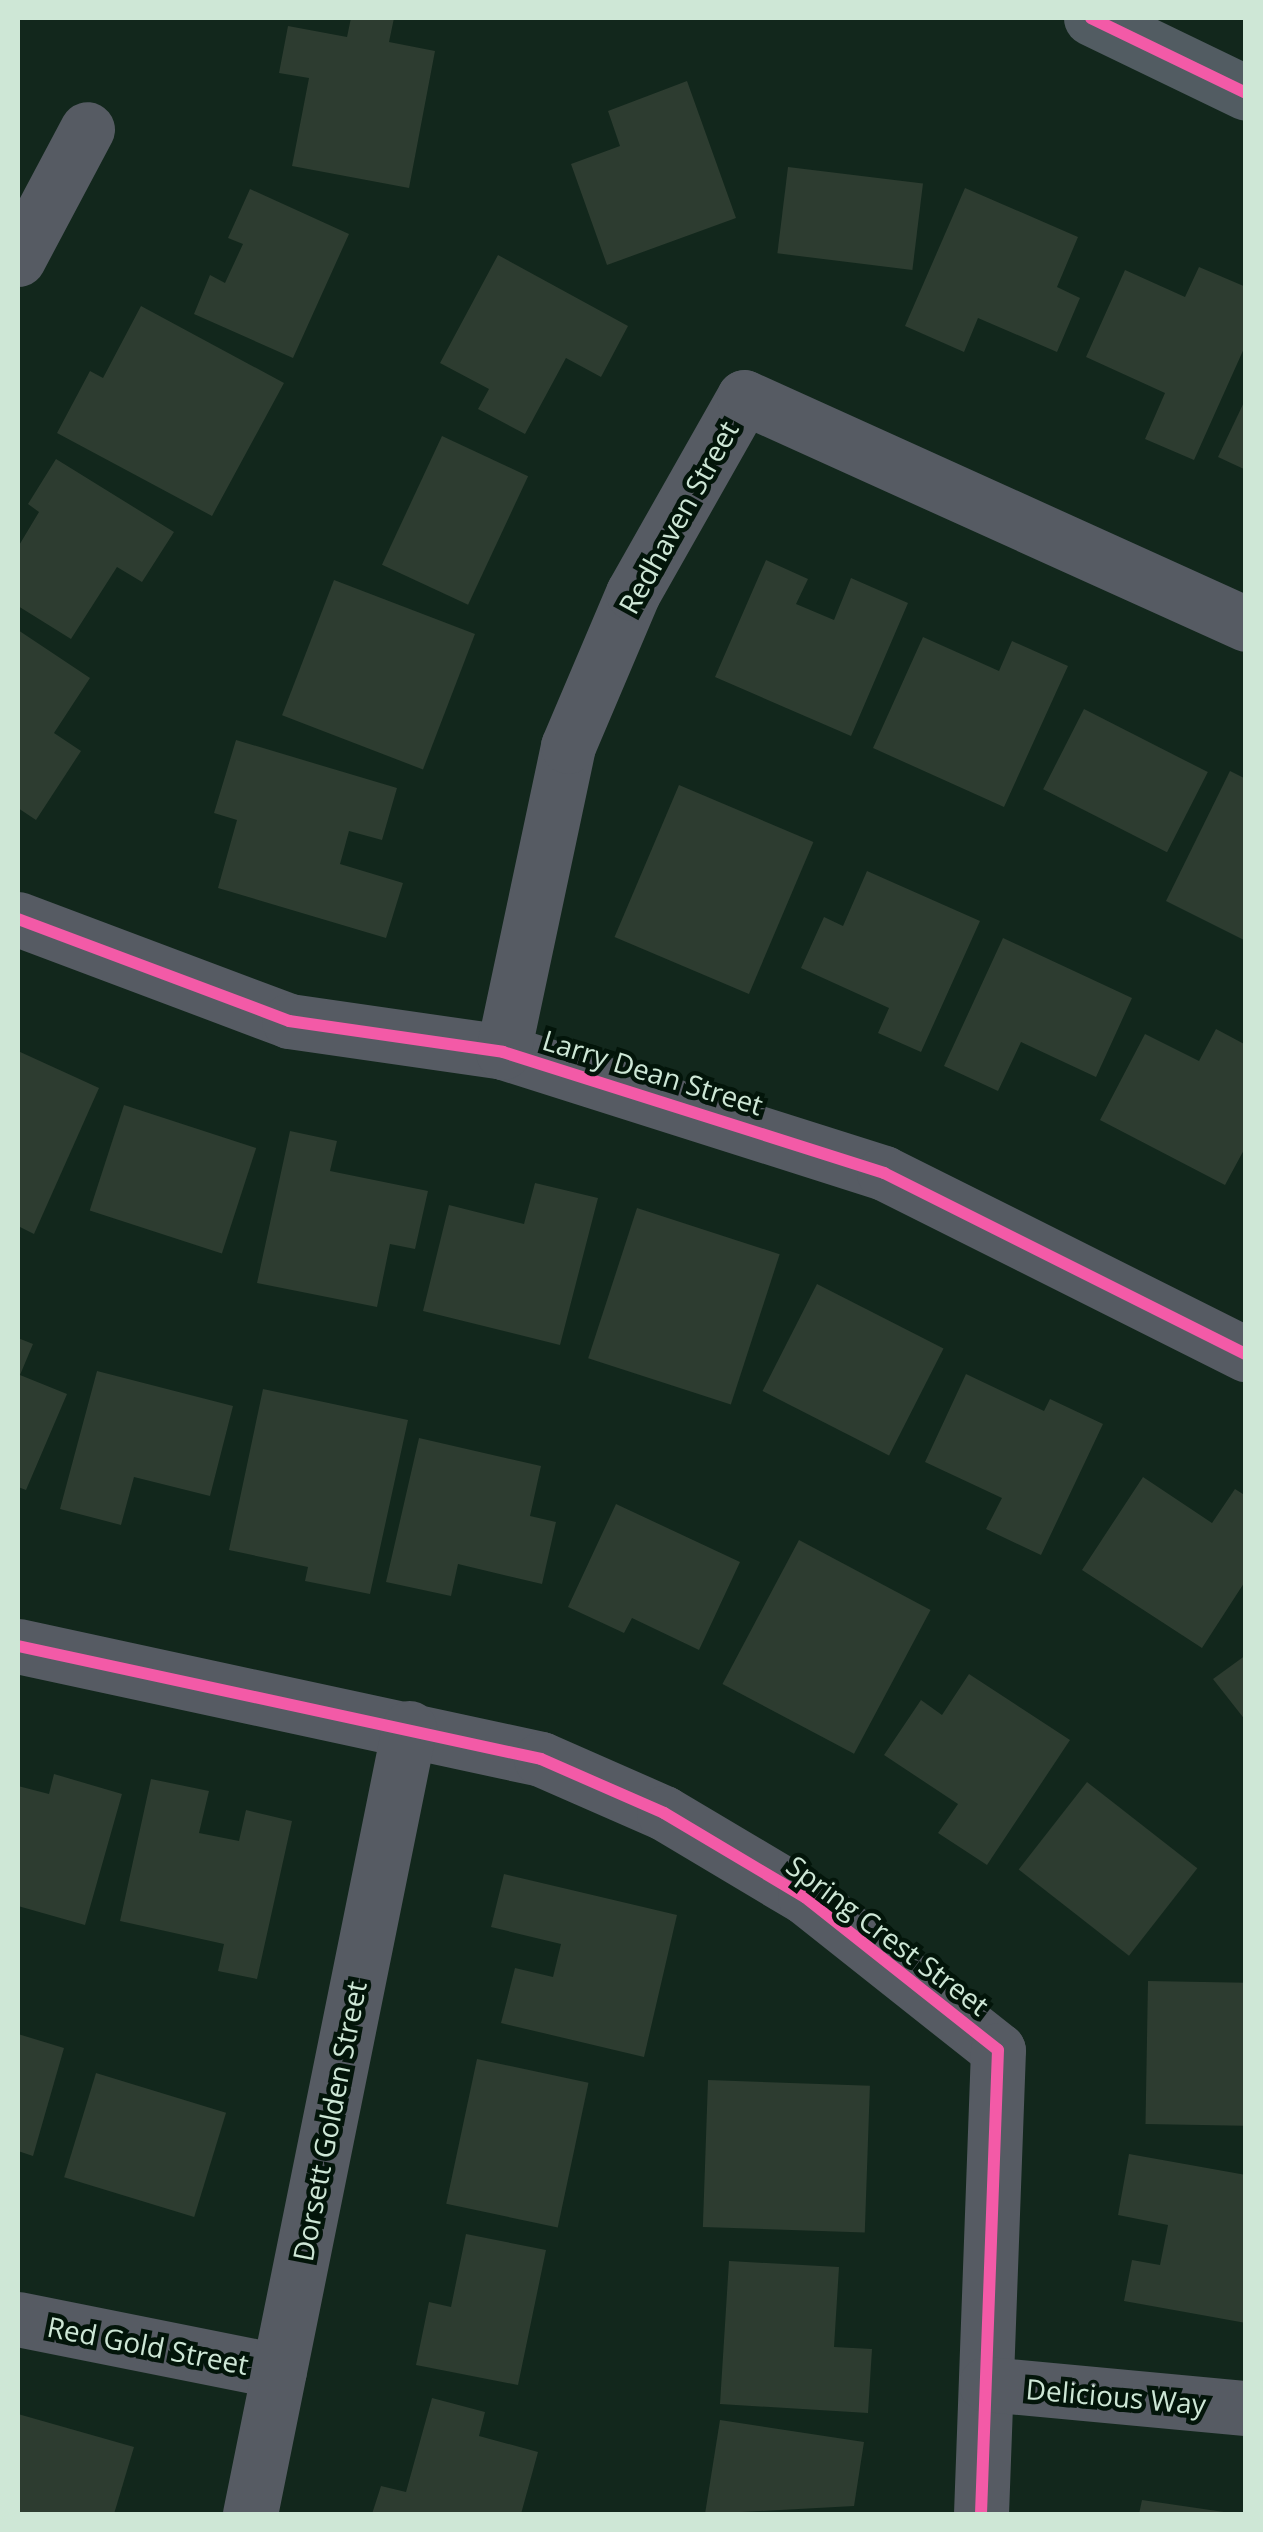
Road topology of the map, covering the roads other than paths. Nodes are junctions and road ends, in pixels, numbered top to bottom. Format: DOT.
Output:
graph roads {
  1 [pos="1091,18"];
  2 [pos="1246,92"];
  3 [pos="86,129"];
  4 [pos="18,259"];
  5 [pos="1246,624"];
  6 [pos="18,920"];
  7 [pos="502,1052"];
  8 [pos="1246,1354"];
  9 [pos="18,1646"];
  10 [pos="409,1728"];
  11 [pos="18,2318"];
  12 [pos="279,2371"];
  13 [pos="986,2384"];
  14 [pos="1246,2408"];
  15 [pos="250,2514"];
  16 [pos="981,2514"];
  1 -- 2 [label="main road"];
  3 -- 4 [label="street"];
  5 -- 7 [label="street, Redhaven Street"];
  6 -- 7 [label="street, Larry Dean Street"];
  7 -- 8 [label="street, Larry Dean Street"];
  9 -- 10 [label="street, Spring Crest Street"];
  10 -- 12 [label="street, Dorsett Golden Street"];
  10 -- 13 [label="street, Spring Crest Street"];
  11 -- 12 [label="street, Red Gold Street"];
  12 -- 15 [label="street, Dorsett Golden Street"];
  13 -- 14 [label="street, Delicious Way"];
  13 -- 16 [label="street, Spring Crest Street"];
}
